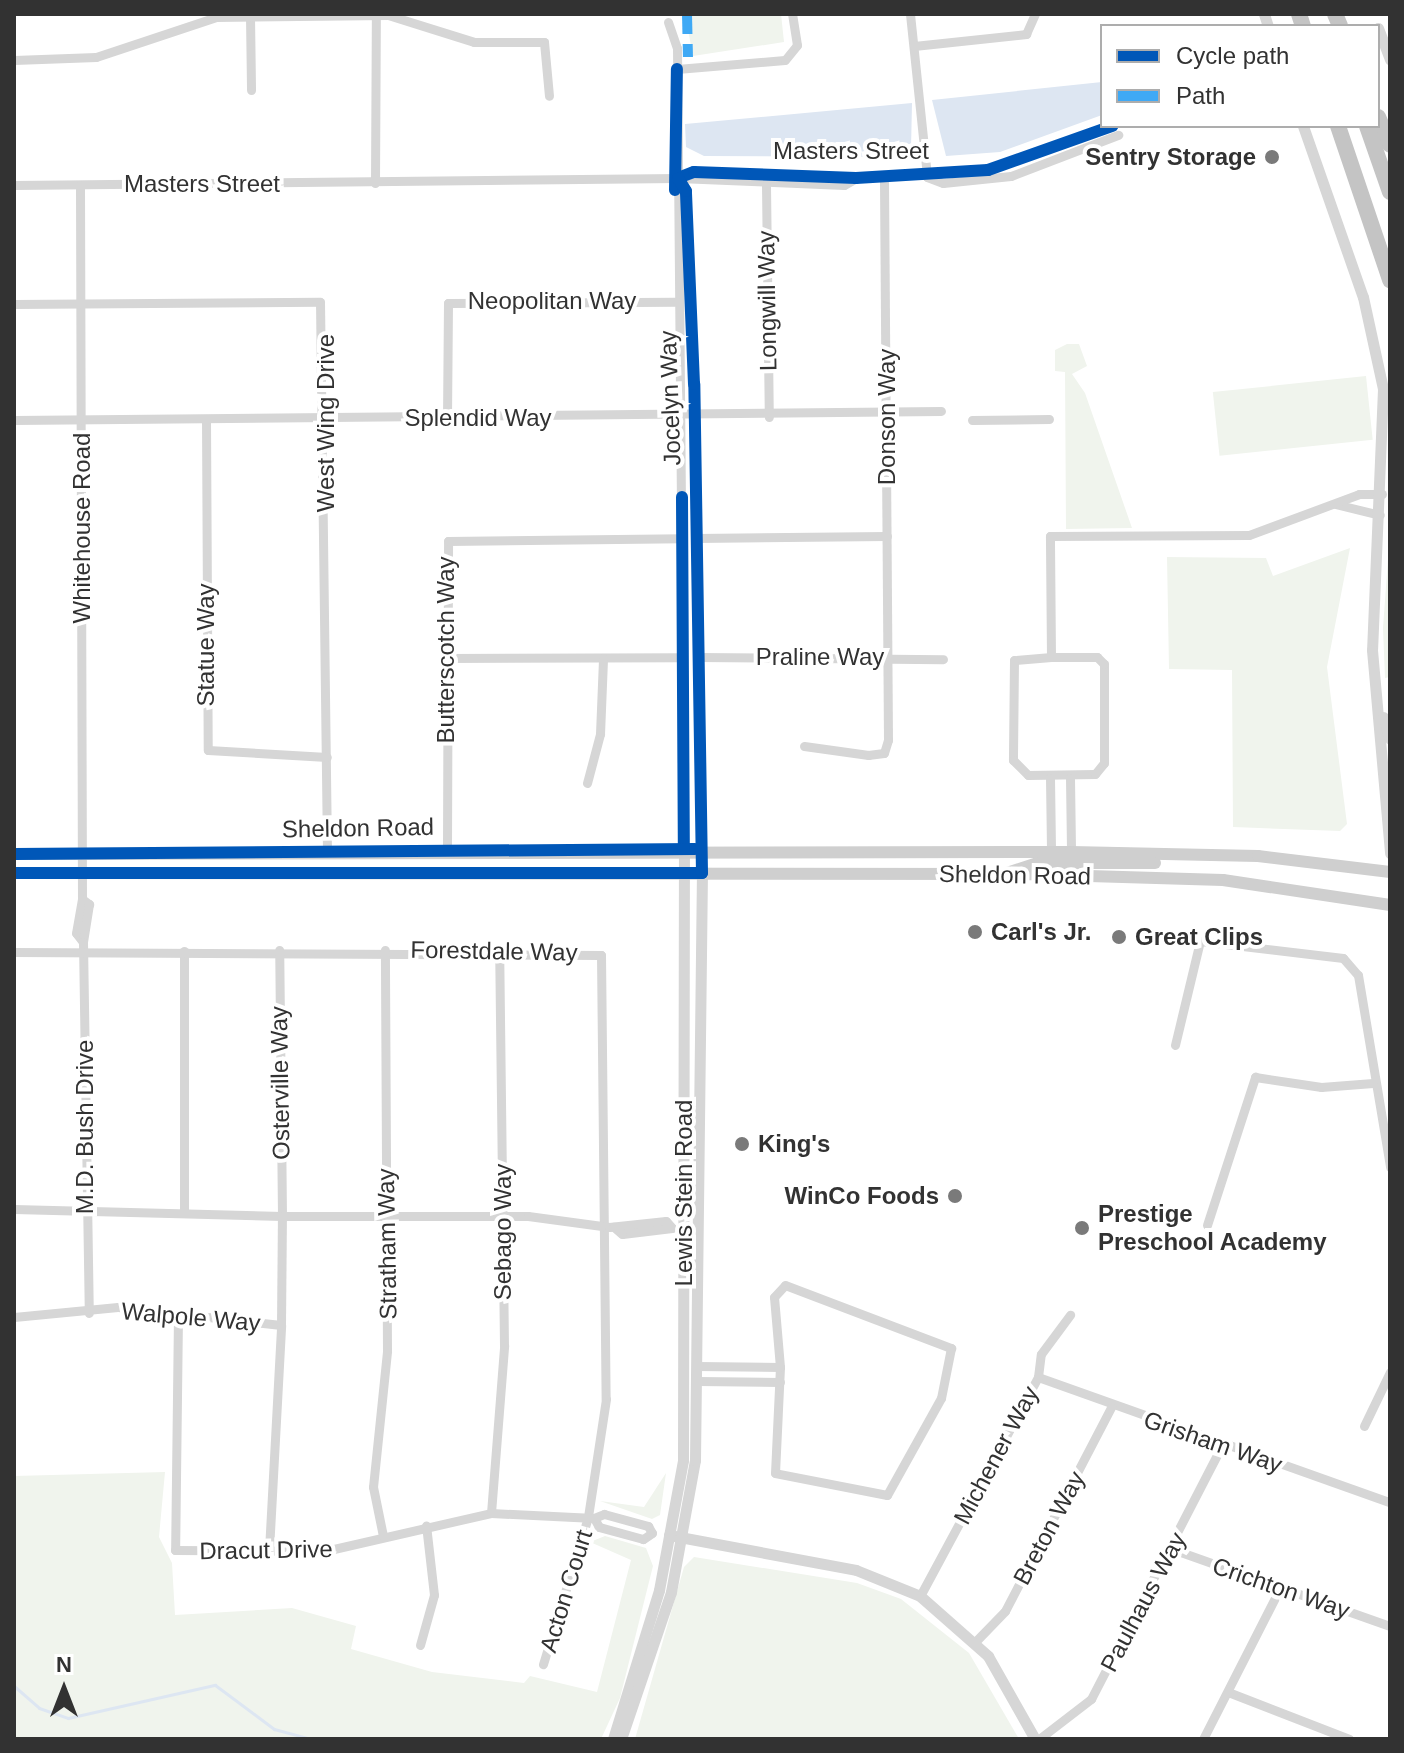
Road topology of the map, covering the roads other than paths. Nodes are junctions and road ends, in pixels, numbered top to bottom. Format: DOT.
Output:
graph roads {
  1 [pos="792,14"];
  2 [pos="910,14"];
  3 [pos="1035,14"];
  4 [pos="376,15"];
  5 [pos="250,16"];
  6 [pos="668,22"];
  7 [pos="1380,32"];
  8 [pos="914,46"];
  9 [pos="14,60"];
  10 [pos="1390,60"];
  11 [pos="677,69"];
  12 [pos="251,90"];
  13 [pos="549,96"];
  14 [pos="1380,122"];
  15 [pos="1304,128"];
  16 [pos="1339,128"];
  17 [pos="1368,128"];
  18 [pos="1115,130"];
  19 [pos="1390,145"];
  20 [pos="884,177"];
  21 [pos="927,177"];
  22 [pos="678,178"];
  23 [pos="856,178"];
  24 [pos="375,183"];
  25 [pos="14,185"];
  26 [pos="80,185"];
  27 [pos="766,185"];
  28 [pos="1390,192"];
  29 [pos="1390,280"];
  30 [pos="676,302"];
  31 [pos="81,303"];
  32 [pos="14,304"];
  33 [pos="941,411"];
  34 [pos="887,414"];
  35 [pos="689,417"];
  36 [pos="769,417"];
  37 [pos="447,418"];
  38 [pos="81,419"];
  39 [pos="206,419"];
  40 [pos="327,419"];
  41 [pos="1049,419"];
  42 [pos="14,420"];
  43 [pos="972,420"];
  44 [pos="1382,494"];
  45 [pos="1335,504"];
  46 [pos="1380,515"];
  47 [pos="887,536"];
  48 [pos="682,538"];
  49 [pos="696,538"];
  50 [pos="887,656"];
  51 [pos="683,657"];
  52 [pos="697,657"];
  53 [pos="1051,657"];
  54 [pos="445,658"];
  55 [pos="603,658"];
  56 [pos="943,659"];
  57 [pos="1377,697"];
  58 [pos="1390,739"];
  59 [pos="804,746"];
  60 [pos="327,757"];
  61 [pos="1050,778"];
  62 [pos="1070,778"];
  63 [pos="587,783"];
  64 [pos="1050,806"];
  65 [pos="1070,806"];
  66 [pos="447,848"];
  67 [pos="684,849"];
  68 [pos="703,849"];
  69 [pos="327,851"];
  70 [pos="84,852"];
  71 [pos="1051,852"];
  72 [pos="1071,852"];
  73 [pos="1390,853"];
  74 [pos="14,854"];
  75 [pos="1197,855"];
  76 [pos="85,871"];
  77 [pos="683,872"];
  78 [pos="1390,872"];
  79 [pos="14,873"];
  80 [pos="702,873"];
  81 [pos="1007,874"];
  82 [pos="1390,905"];
  83 [pos="83,946"];
  84 [pos="279,950"];
  85 [pos="385,950"];
  86 [pos="184,951"];
  87 [pos="499,951"];
  88 [pos="14,952"];
  89 [pos="684,1009"];
  90 [pos="1175,1045"];
  91 [pos="1373,1083"];
  92 [pos="699,1106"];
  93 [pos="684,1116"];
  94 [pos="1390,1167"];
  95 [pos="85,1208"];
  96 [pos="14,1209"];
  97 [pos="184,1210"];
  98 [pos="282,1216"];
  99 [pos="386,1216"];
  100 [pos="504,1216"];
  101 [pos="699,1216"];
  102 [pos="1207,1225"];
  103 [pos="612,1227"];
  104 [pos="678,1228"];
  105 [pos="89,1313"];
  106 [pos="178,1315"];
  107 [pos="1070,1315"];
  108 [pos="14,1317"];
  109 [pos="281,1325"];
  110 [pos="697,1366"];
  111 [pos="780,1367"];
  112 [pos="1390,1372"];
  113 [pos="1038,1377"];
  114 [pos="698,1381"];
  115 [pos="780,1382"];
  116 [pos="1111,1407"];
  117 [pos="1364,1426"];
  118 [pos="1222,1445"];
  119 [pos="1390,1502"];
  120 [pos="491,1513"];
  121 [pos="591,1518"];
  122 [pos="426,1525"];
  123 [pos="669,1535"];
  124 [pos="383,1536"];
  125 [pos="684,1538"];
  126 [pos="1172,1549"];
  127 [pos="269,1550"];
  128 [pos="1280,1588"];
  129 [pos="920,1596"];
  130 [pos="1390,1626"];
  131 [pos="976,1641"];
  132 [pos="420,1645"];
  133 [pos="543,1664"];
  134 [pos="1228,1692"];
  135 [pos="629,1710"];
  136 [pos="613,1739"];
  137 [pos="621,1739"];
  138 [pos="1037,1739"];
  139 [pos="1203,1739"];
  140 [pos="1349,1739"];
  1 -- 11 [label="street"];
  2 -- 8 [label="street"];
  3 -- 8 [label="street"];
  4 -- 5 [label="street"];
  4 -- 13 [label="street"];
  4 -- 24 [label="street"];
  5 -- 9 [label="street"];
  5 -- 12 [label="street"];
  6 -- 11 [label="street, Jocelyn Way"];
  7 -- 10 [label="street"];
  8 -- 21 [label="street"];
  11 -- 22 [label="street, Jocelyn Way"];
  14 -- 19 [label="highway"];
  15 -- 44 [label="street"];
  16 -- 29 [label="highway"];
  17 -- 28 [label="highway"];
  18 -- 21 [label="street, Masters Street"];
  20 -- 21 [label="street, Masters Street"];
  20 -- 23 [label="street, Masters Street"];
  20 -- 34 [label="street, Donson Way"];
  22 -- 23 [label="street, Masters Street"];
  22 -- 24 [label="street, Masters Street"];
  22 -- 27 [label="street, Masters Street"];
  22 -- 30 [label="street, Jocelyn Way"];
  22 -- 35 [label="street, Jocelyn Way"];
  23 -- 27 [label="street, Masters Street"];
  24 -- 26 [label="street, Masters Street"];
  25 -- 26 [label="street, Masters Street"];
  26 -- 31 [label="street, Whitehouse Road"];
  27 -- 36 [label="street, Longwill Way"];
  30 -- 35 [label="street, Jocelyn Way"];
  30 -- 37 [label="street, Neopolitan Way"];
  31 -- 32 [label="street, West Wing Drive"];
  31 -- 38 [label="street, Whitehouse Road"];
  31 -- 40 [label="street, West Wing Drive"];
  33 -- 34 [label="street, Splendid Way"];
  34 -- 36 [label="street, Splendid Way"];
  34 -- 47 [label="street, Donson Way"];
  35 -- 36 [label="street, Splendid Way"];
  35 -- 37 [label="street, Splendid Way"];
  35 -- 48 [label="street, Jocelyn Way"];
  35 -- 49 [label="street, Jocelyn Way"];
  37 -- 40 [label="street, Splendid Way"];
  38 -- 39 [label="street, Splendid Way"];
  38 -- 42 [label="street, Splendid Way"];
  38 -- 70 [label="street, Whitehouse Road"];
  39 -- 40 [label="street, Splendid Way"];
  39 -- 60 [label="street, Statue Way"];
  40 -- 60 [label="street, West Wing Drive"];
  41 -- 43 [label="street"];
  44 -- 45 [label="street"];
  44 -- 46 [label="street"];
  45 -- 46 [label="street"];
  45 -- 53 [label="street"];
  46 -- 57 [label="street"];
  47 -- 49 [label="street"];
  47 -- 50 [label="street, Donson Way"];
  48 -- 51 [label="street, Jocelyn Way"];
  48 -- 54 [label="street, Butterscotch Way"];
  49 -- 52 [label="street, Jocelyn Way"];
  50 -- 52 [label="street, Praline Way"];
  50 -- 56 [label="street, Praline Way"];
  50 -- 59 [label="street, Donson Way"];
  51 -- 55 [label="street"];
  51 -- 67 [label="street, Jocelyn Way"];
  52 -- 68 [label="street, Jocelyn Way"];
  53 -- 61 [label="street"];
  53 -- 62 [label="street"];
  54 -- 55 [label="street"];
  54 -- 66 [label="street, Butterscotch Way"];
  55 -- 63 [label="street"];
  57 -- 58 [label="street"];
  57 -- 73 [label="street"];
  60 -- 69 [label="street, West Wing Drive"];
  61 -- 62 [label="street"];
  61 -- 64 [label="street"];
  62 -- 65 [label="street"];
  64 -- 65 [label="street"];
  64 -- 71 [label="street"];
  65 -- 72 [label="street"];
  66 -- 67 [label="main road, Sheldon Road"];
  66 -- 69 [label="main road, Sheldon Road"];
  67 -- 68 [label="main road, Sheldon Road"];
  67 -- 77 [label="street, Lewis Stein Road"];
  68 -- 71 [label="main road, Sheldon Road"];
  68 -- 80 [label="street, Jocelyn Way"];
  69 -- 70 [label="main road, Sheldon Road"];
  70 -- 74 [label="main road, Sheldon Road"];
  70 -- 76 [label="street, Whitehouse Road"];
  71 -- 72 [label="main road, Sheldon Road"];
  72 -- 75 [label="main road, Sheldon Road"];
  75 -- 78 [label="main road, Sheldon Road"];
  75 -- 81 [label="main road"];
  76 -- 77 [label="main road, Sheldon Road"];
  76 -- 79 [label="main road, Sheldon Road"];
  76 -- 83 [label="street, M.D. Bush Drive"];
  77 -- 80 [label="main road, Sheldon Road"];
  77 -- 89 [label="street, Lewis Stein Road"];
  80 -- 81 [label="main road, Sheldon Road"];
  80 -- 92 [label="street, Lewis Stein Road"];
  81 -- 82 [label="main road, Sheldon Road"];
  83 -- 86 [label="street, Forestdale Way"];
  83 -- 88 [label="street, Forestdale Way"];
  83 -- 95 [label="street, M.D. Bush Drive"];
  84 -- 85 [label="street, Forestdale Way"];
  84 -- 86 [label="street, Forestdale Way"];
  84 -- 98 [label="street, Osterville Way"];
  85 -- 87 [label="street, Forestdale Way"];
  85 -- 99 [label="street, Stratham Way"];
  86 -- 97 [label="street"];
  87 -- 100 [label="street, Sebago Way"];
  87 -- 103 [label="street, Forestdale Way"];
  89 -- 92 [label="street"];
  89 -- 93 [label="street, Lewis Stein Road"];
  90 -- 91 [label="street"];
  91 -- 94 [label="street"];
  91 -- 102 [label="street"];
  92 -- 101 [label="street, Lewis Stein Road"];
  93 -- 101 [label="street"];
  93 -- 104 [label="street, Lewis Stein Road"];
  95 -- 96 [label="street"];
  95 -- 97 [label="street"];
  95 -- 105 [label="street, M.D. Bush Drive"];
  97 -- 98 [label="street"];
  98 -- 99 [label="street"];
  98 -- 109 [label="street, Walpole Way"];
  99 -- 100 [label="street"];
  99 -- 124 [label="street, Stratham Way"];
  100 -- 103 [label="street"];
  100 -- 120 [label="street, Sebago Way"];
  101 -- 110 [label="street, Lewis Stein Road"];
  103 -- 104 [label="street"];
  103 -- 121 [label="street, Forestdale Way"];
  104 -- 123 [label="street, Lewis Stein Road"];
  105 -- 106 [label="street, Walpole Way"];
  105 -- 108 [label="street, Walpole Way"];
  106 -- 109 [label="street, Walpole Way"];
  106 -- 127 [label="street, Dracut Drive"];
  107 -- 113 [label="street, Michener Way"];
  109 -- 127 [label="street"];
  110 -- 111 [label="street"];
  110 -- 114 [label="street, Lewis Stein Road"];
  111 -- 115 [label="street"];
  111 -- 115 [label="street"];
  112 -- 117 [label="street"];
  113 -- 116 [label="street, Grisham Way"];
  113 -- 129 [label="street, Michener Way"];
  114 -- 115 [label="street"];
  114 -- 125 [label="street, Lewis Stein Road"];
  116 -- 118 [label="street, Grisham Way"];
  116 -- 131 [label="street, Breton Way"];
  118 -- 119 [label="street, Grisham Way"];
  118 -- 126 [label="street, Paulhaus Way"];
  120 -- 121 [label="street, Dracut Drive"];
  120 -- 122 [label="street, Dracut Drive"];
  121 -- 123 [label="street, Dracut Drive"];
  121 -- 133 [label="street, Acton Court"];
  122 -- 124 [label="street, Dracut Drive"];
  122 -- 132 [label="street"];
  123 -- 125 [label="street"];
  123 -- 135 [label="street, Lewis Stein Road"];
  124 -- 127 [label="street, Dracut Drive"];
  125 -- 129 [label="street"];
  125 -- 135 [label="street, Lewis Stein Road"];
  126 -- 128 [label="street, Crichton Way"];
  126 -- 138 [label="street, Paulhaus Way"];
  128 -- 130 [label="street, Crichton Way"];
  128 -- 134 [label="street"];
  129 -- 131 [label="street"];
  131 -- 138 [label="street"];
  134 -- 139 [label="street"];
  134 -- 140 [label="street"];
  135 -- 136 [label="street, Lewis Stein Road"];
  135 -- 137 [label="street, Lewis Stein Road"];
}
